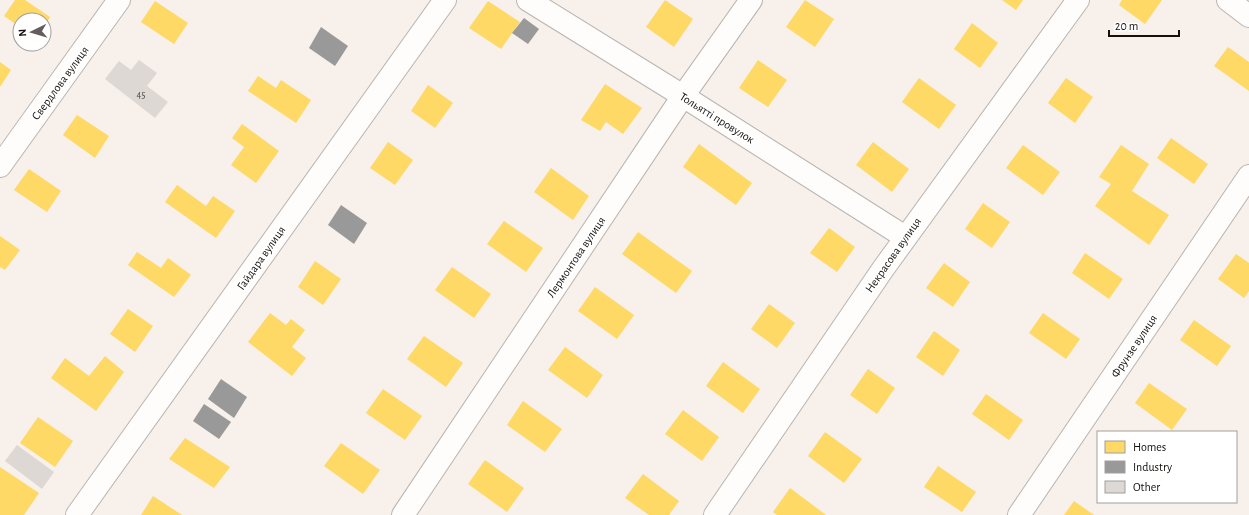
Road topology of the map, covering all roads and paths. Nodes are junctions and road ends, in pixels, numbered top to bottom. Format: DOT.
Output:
graph roads {
  1 [pos="119,0"];
  2 [pos="444,0"];
  3 [pos="528,0"];
  4 [pos="751,0"];
  5 [pos="1078,0"];
  6 [pos="1228,0"];
  7 [pos="1249,16"];
  8 [pos="683,96"];
  9 [pos="0,166"];
  10 [pos="1249,176"];
  11 [pos="905,237"];
  12 [pos="77,515"];
  13 [pos="403,515"];
  14 [pos="715,515"];
  15 [pos="1019,515"];
  1 -- 9 [label="street, Свердлова вулиця"];
  2 -- 12 [label="street, Гайдара вулиця"];
  3 -- 8 [label="street, Тольятті провулок"];
  4 -- 8 [label="street, Лермонтова вулиця"];
  5 -- 11 [label="street, Некрасова вулиця"];
  6 -- 7 [label="street"];
  8 -- 11 [label="street, Тольятті провулок"];
  8 -- 13 [label="street, Лермонтова вулиця"];
  10 -- 15 [label="street, Фрунзе вулиця"];
  11 -- 14 [label="street, Некрасова вулиця"];
}
